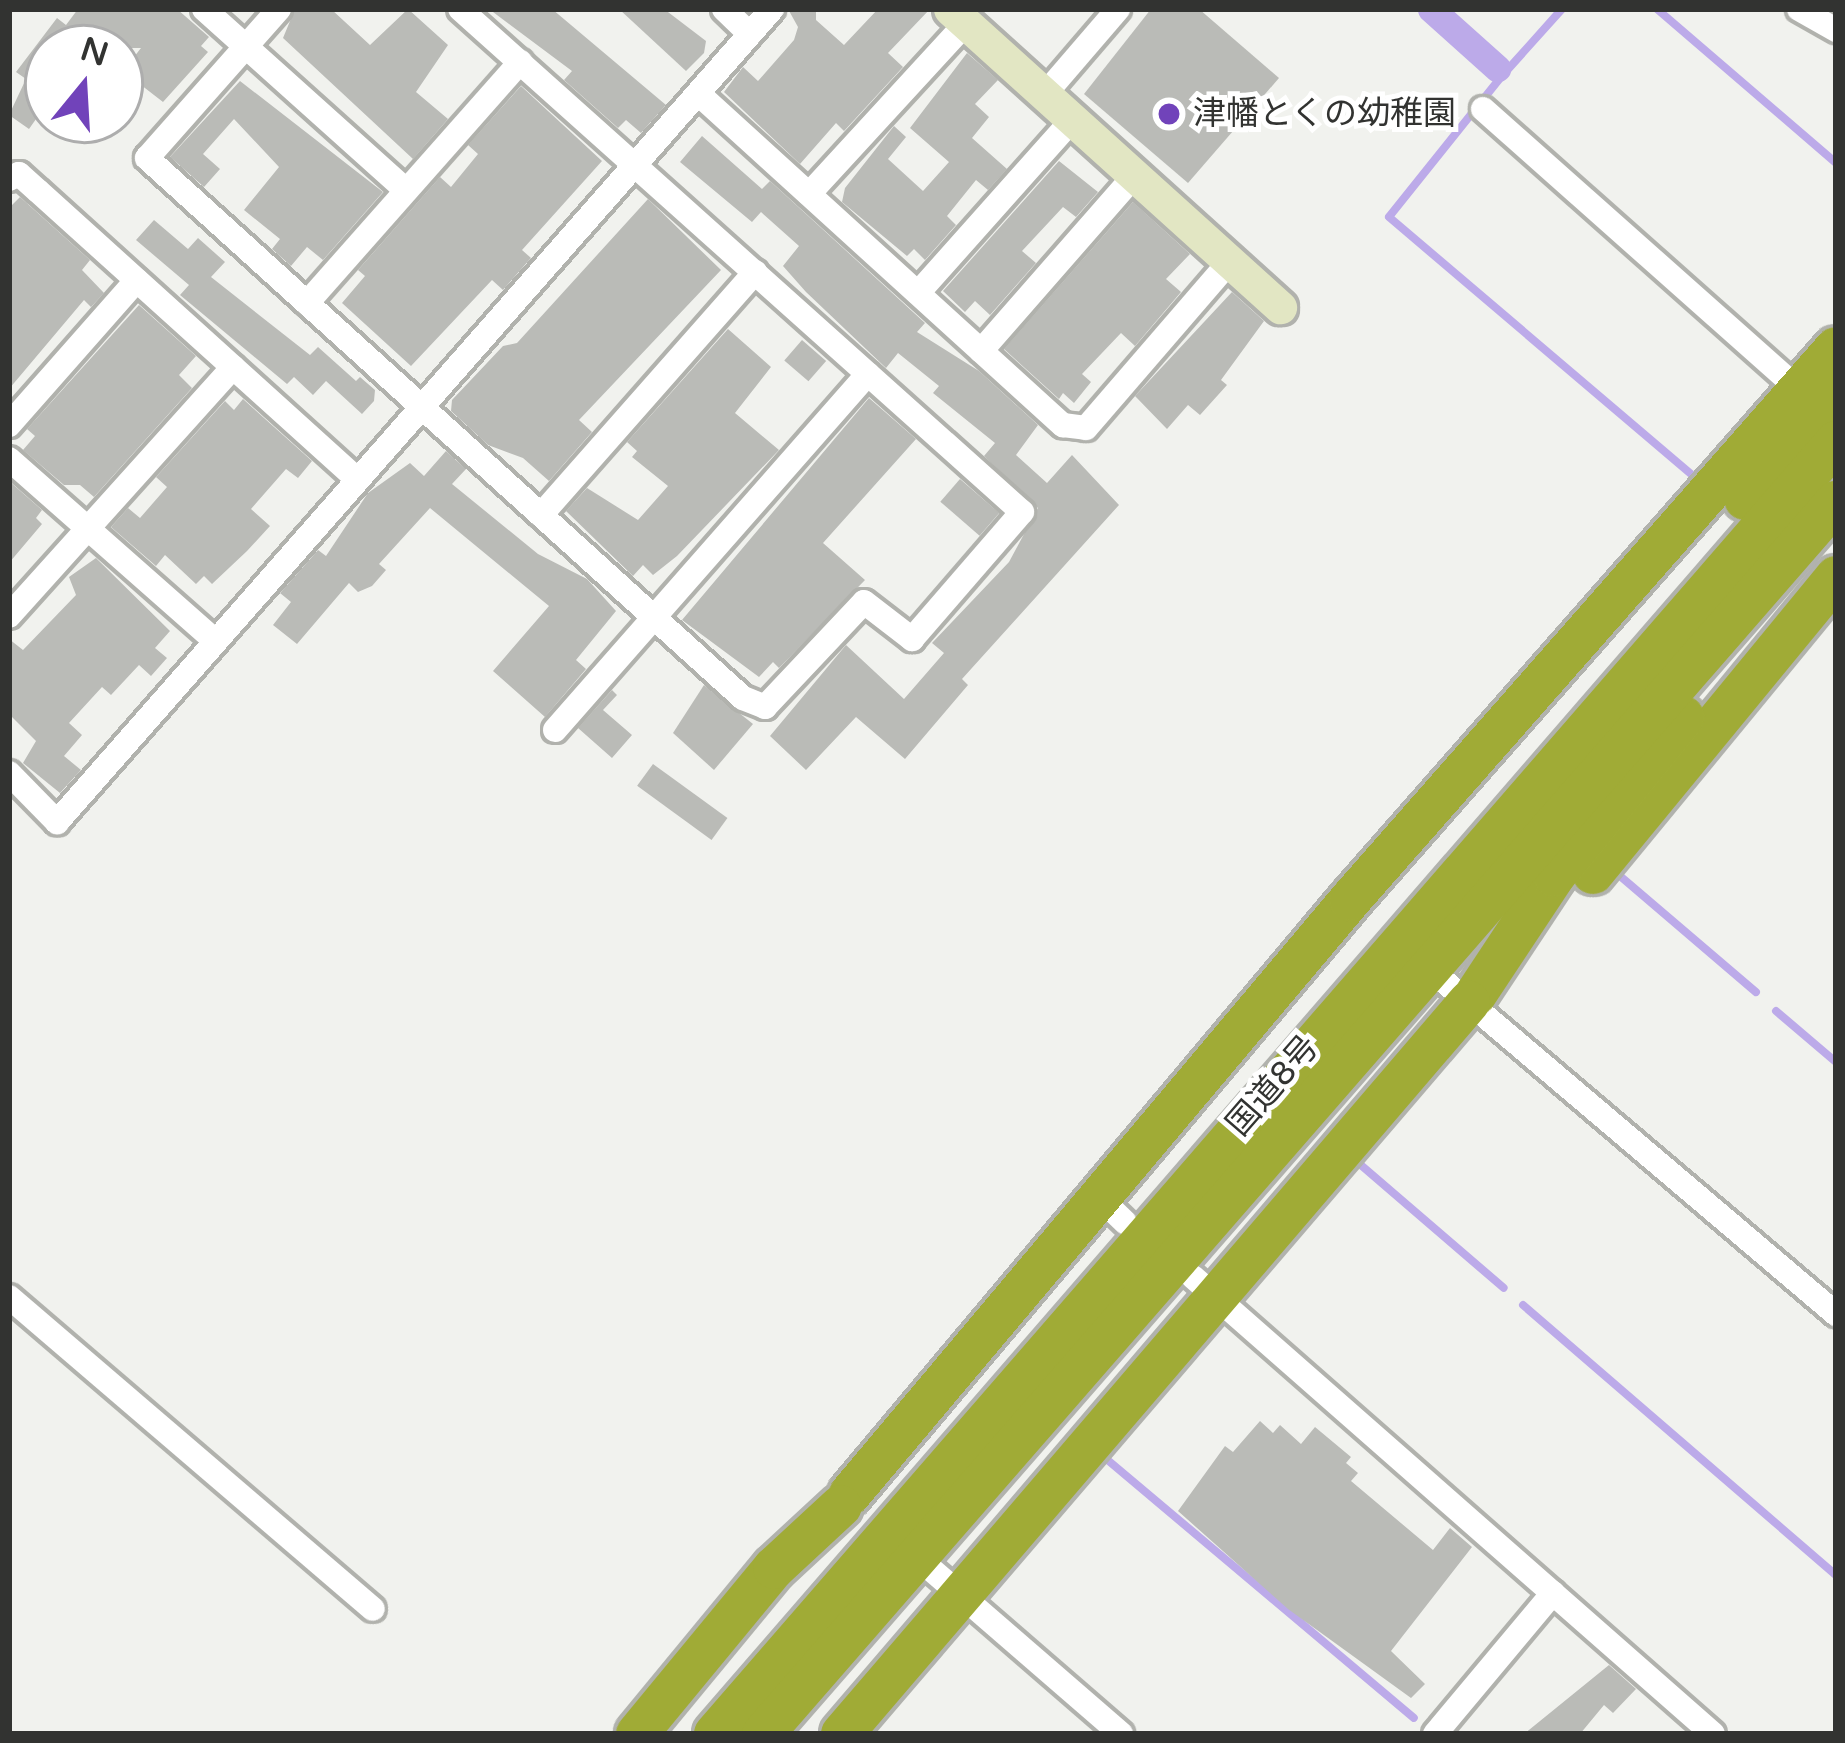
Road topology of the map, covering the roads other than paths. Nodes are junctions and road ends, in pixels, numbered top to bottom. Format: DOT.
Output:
graph roads {
  1 [pos="204,9"];
  2 [pos="279,9"];
  3 [pos="460,9"];
  4 [pos="724,9"];
  5 [pos="772,9"];
  6 [pos="1118,9"];
  7 [pos="1799,9"];
  8 [pos="958,16"];
  9 [pos="1836,30"];
  10 [pos="750,34"];
  11 [pos="246,46"];
  12 [pos="520,62"];
  13 [pos="1045,94"];
  14 [pos="702,97"];
  15 [pos="1483,109"];
  16 [pos="1073,119"];
  17 [pos="639,168"];
  18 [pos="1135,175"];
  19 [pos="9,179"];
  20 [pos="406,190"];
  21 [pos="809,194"];
  22 [pos="1230,261"];
  23 [pos="755,272"];
  24 [pos="137,280"];
  25 [pos="918,293"];
  26 [pos="307,303"];
  27 [pos="1280,307"];
  28 [pos="1836,348"];
  29 [pos="981,351"];
  30 [pos="233,367"];
  31 [pos="868,374"];
  32 [pos="1818,394"];
  33 [pos="424,409"];
  34 [pos="9,424"];
  35 [pos="1836,442"];
  36 [pos="9,459"];
  37 [pos="353,476"];
  38 [pos="1836,502"];
  39 [pos="542,515"];
  40 [pos="89,526"];
  41 [pos="1836,531"];
  42 [pos="1836,577"];
  43 [pos="9,616"];
  44 [pos="656,619"];
  45 [pos="213,639"];
  46 [pos="556,730"];
  47 [pos="9,773"];
  48 [pos="1464,993"];
  49 [pos="1205,1287"];
  50 [pos="9,1297"];
  51 [pos="1836,1314"];
  52 [pos="854,1505"];
  53 [pos="949,1586"];
  54 [pos="1553,1593"];
  55 [pos="373,1609"];
  56 [pos="637,1734"];
  57 [pos="668,1734"];
  58 [pos="715,1734"];
  59 [pos="763,1734"];
  60 [pos="816,1734"];
  61 [pos="842,1734"];
  62 [pos="1121,1734"];
  63 [pos="1435,1734"];
  64 [pos="1713,1734"];
  1 -- 11 [label="street"];
  2 -- 11 [label="street"];
  3 -- 12 [label="street"];
  4 -- 10 [label="street"];
  5 -- 10 [label="street"];
  6 -- 13 [label="street"];
  7 -- 9 [label="street"];
  8 -- 13 [label="street"];
  8 -- 21 [label="street"];
  10 -- 14 [label="street"];
  11 -- 20 [label="street"];
  11 -- 26 [label="street"];
  12 -- 17 [label="street"];
  12 -- 20 [label="street"];
  13 -- 16 [label="street"];
  14 -- 17 [label="street"];
  14 -- 21 [label="street"];
  15 -- 32 [label="street"];
  16 -- 18 [label="street"];
  16 -- 25 [label="street"];
  17 -- 23 [label="street"];
  17 -- 33 [label="street"];
  18 -- 22 [label="street"];
  18 -- 29 [label="street"];
  19 -- 24 [label="street"];
  20 -- 26 [label="street"];
  21 -- 25 [label="street"];
  22 -- 27 [label="street"];
  22 -- 29 [label="street"];
  23 -- 31 [label="street"];
  23 -- 39 [label="street"];
  24 -- 30 [label="street"];
  24 -- 34 [label="street"];
  25 -- 29 [label="street"];
  26 -- 33 [label="street"];
  28 -- 32 [label="highway"];
  30 -- 37 [label="street"];
  30 -- 40 [label="street"];
  31 -- 44 [label="street"];
  31 -- 44 [label="street"];
  32 -- 52 [label="highway"];
  33 -- 37 [label="street"];
  33 -- 39 [label="street"];
  35 -- 58 [label="highway, 国道8号"];
  36 -- 40 [label="street"];
  37 -- 45 [label="street"];
  38 -- 59 [label="highway, 国道8号"];
  39 -- 44 [label="street"];
  40 -- 43 [label="street"];
  40 -- 45 [label="street"];
  41 -- 48 [label="highway"];
  42 -- 48 [label="highway"];
  44 -- 46 [label="street"];
  45 -- 47 [label="street"];
  48 -- 49 [label="highway"];
  48 -- 51 [label="street"];
  49 -- 53 [label="highway"];
  49 -- 54 [label="street"];
  50 -- 55 [label="street"];
  52 -- 56 [label="highway"];
  52 -- 57 [label="highway"];
  53 -- 60 [label="highway"];
  53 -- 61 [label="highway"];
  53 -- 62 [label="street"];
  54 -- 63 [label="street"];
  54 -- 64 [label="street"];
}
